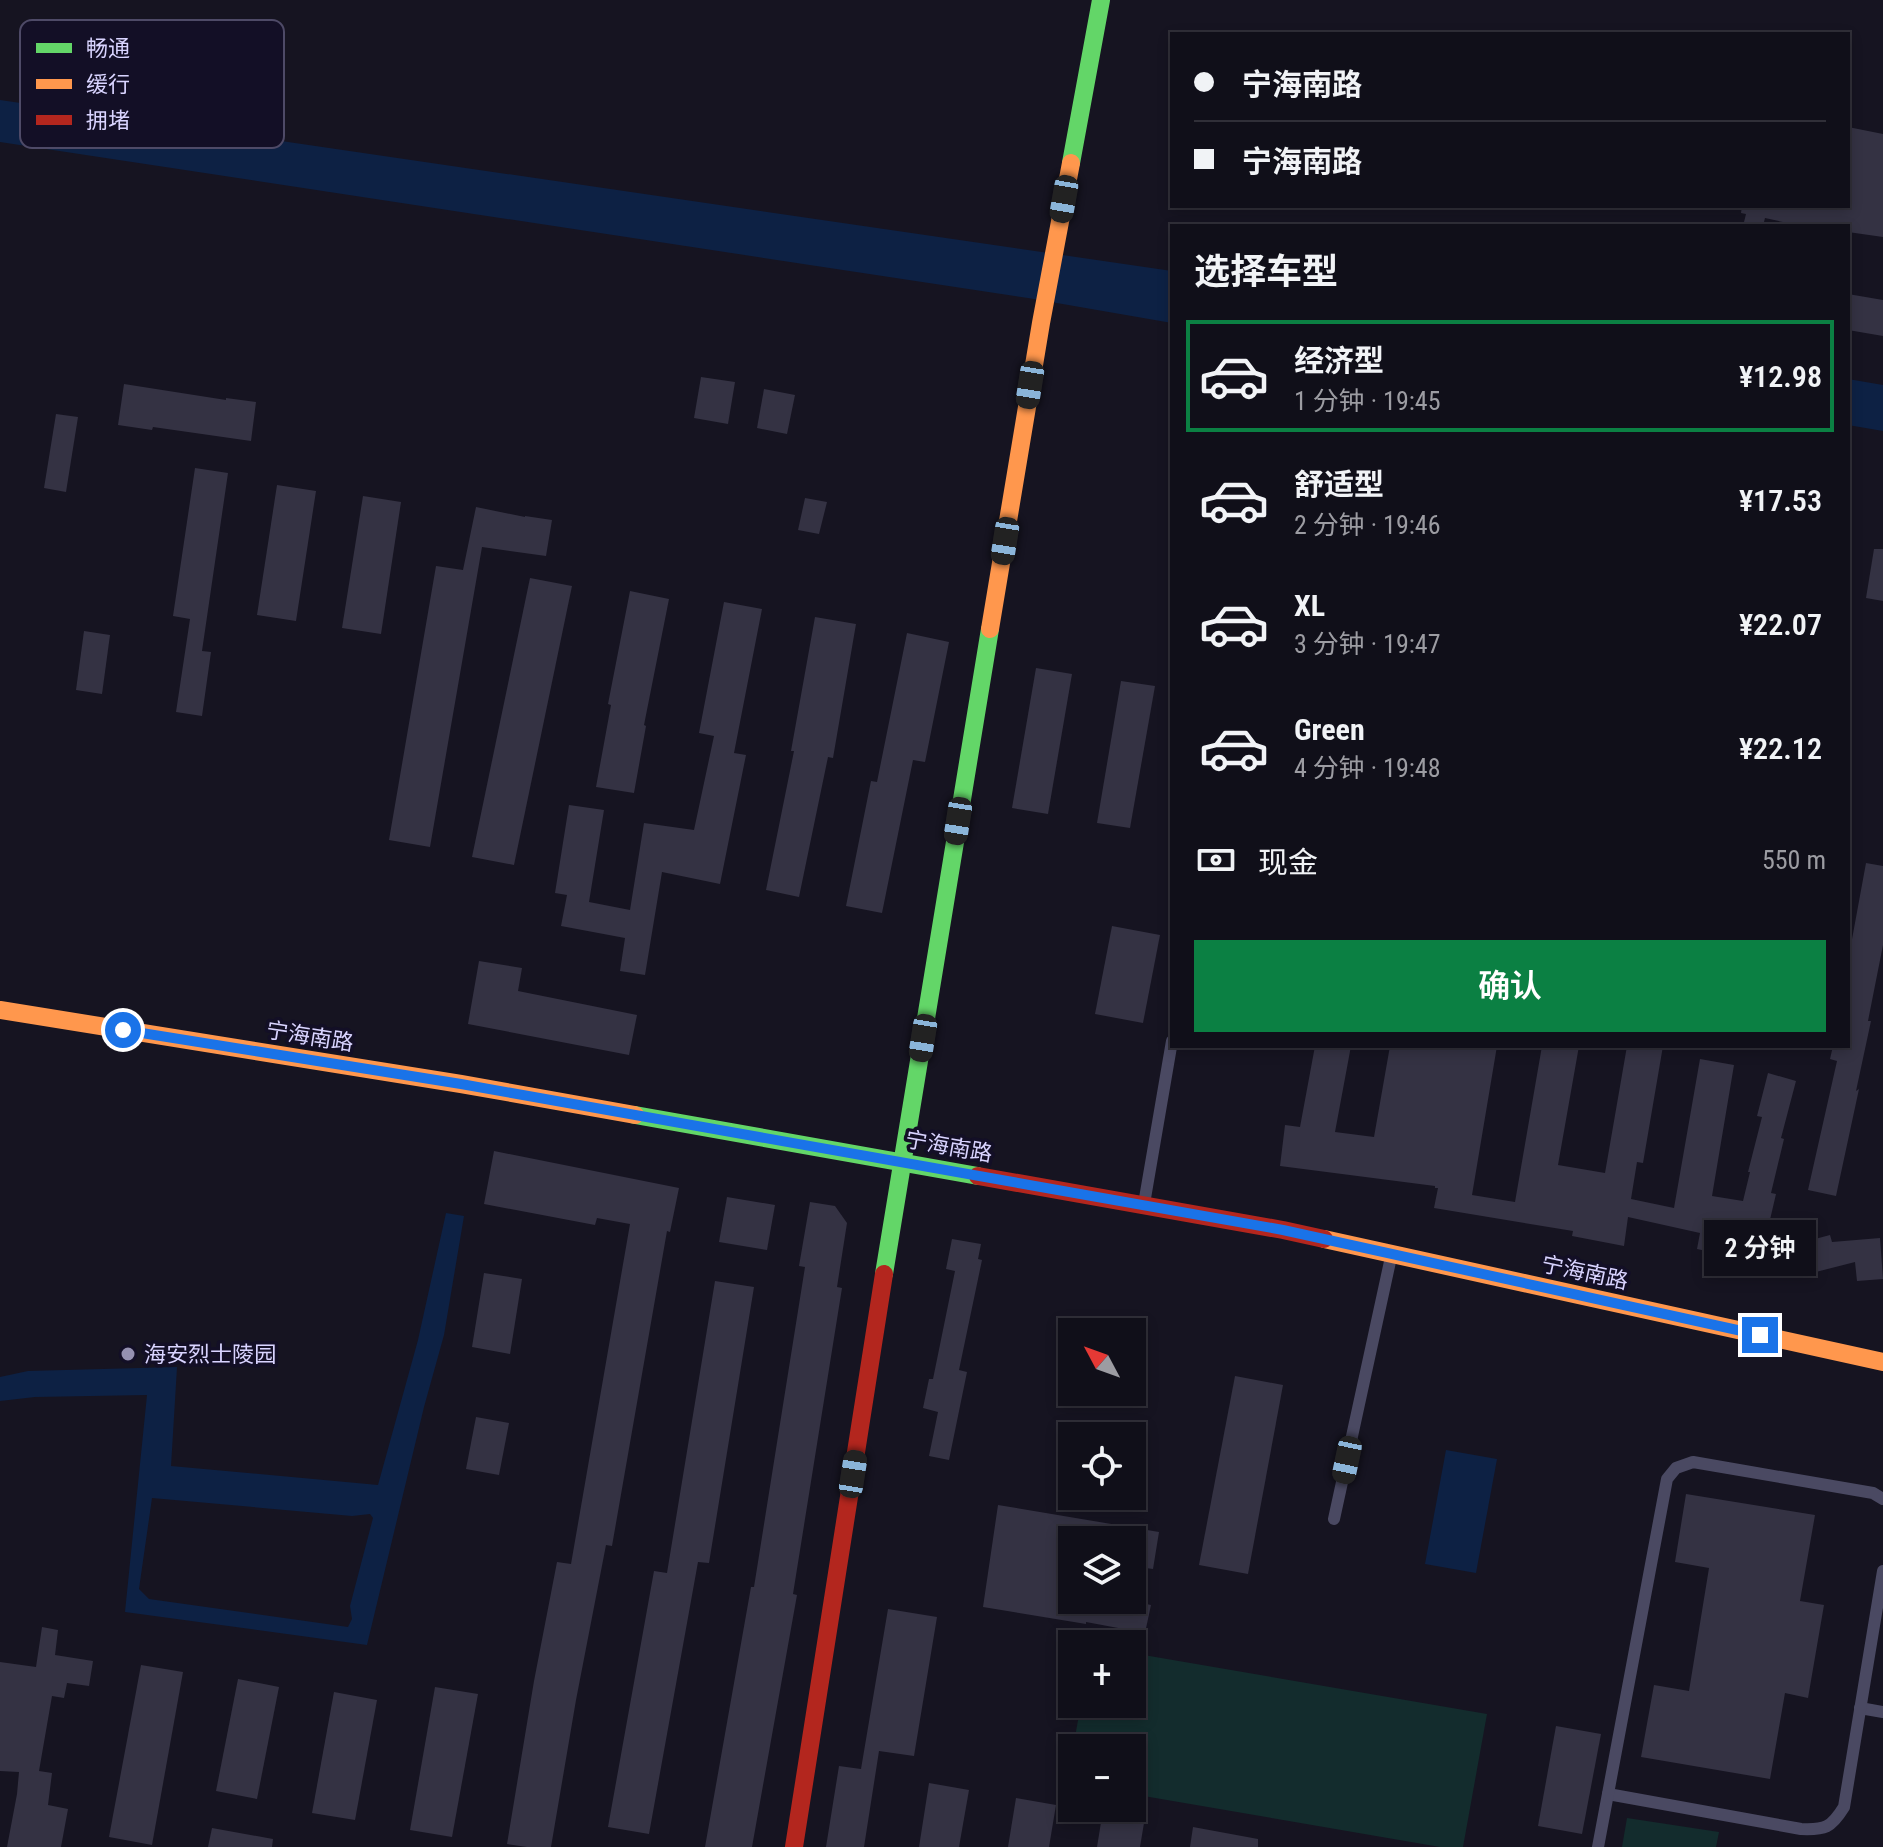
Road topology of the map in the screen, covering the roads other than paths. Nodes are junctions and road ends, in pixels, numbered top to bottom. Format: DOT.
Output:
graph roads {
  1 [pos="1101,0"];
  2 [pos="0,1010"];
  3 [pos="1171,1048"];
  4 [pos="902,1163"];
  5 [pos="1143,1205"];
  6 [pos="1392,1254"];
  7 [pos="1883,1362"];
  8 [pos="1883,1499"];
  9 [pos="1334,1519"];
  10 [pos="1883,1571"];
  11 [pos="1879,1616"];
  12 [pos="1860,1708"];
  13 [pos="1883,1712"];
  14 [pos="1608,1794"];
  15 [pos="794,1847"];
  16 [pos="1598,1847"];
  1 -- 4 [label="street"];
  2 -- 4 [label="street, 宁海南路"];
  3 -- 5 [label="lane"];
  4 -- 5 [label="street, 宁海南路"];
  4 -- 15 [label="street"];
  5 -- 6 [label="street, 宁海南路"];
  6 -- 7 [label="street, 宁海南路"];
  6 -- 9 [label="lane"];
  8 -- 14 [label="lane"];
  10 -- 11 [label="lane"];
  11 -- 12 [label="lane"];
  12 -- 13 [label="lane"];
  12 -- 14 [label="lane"];
  14 -- 16 [label="lane"];
}
